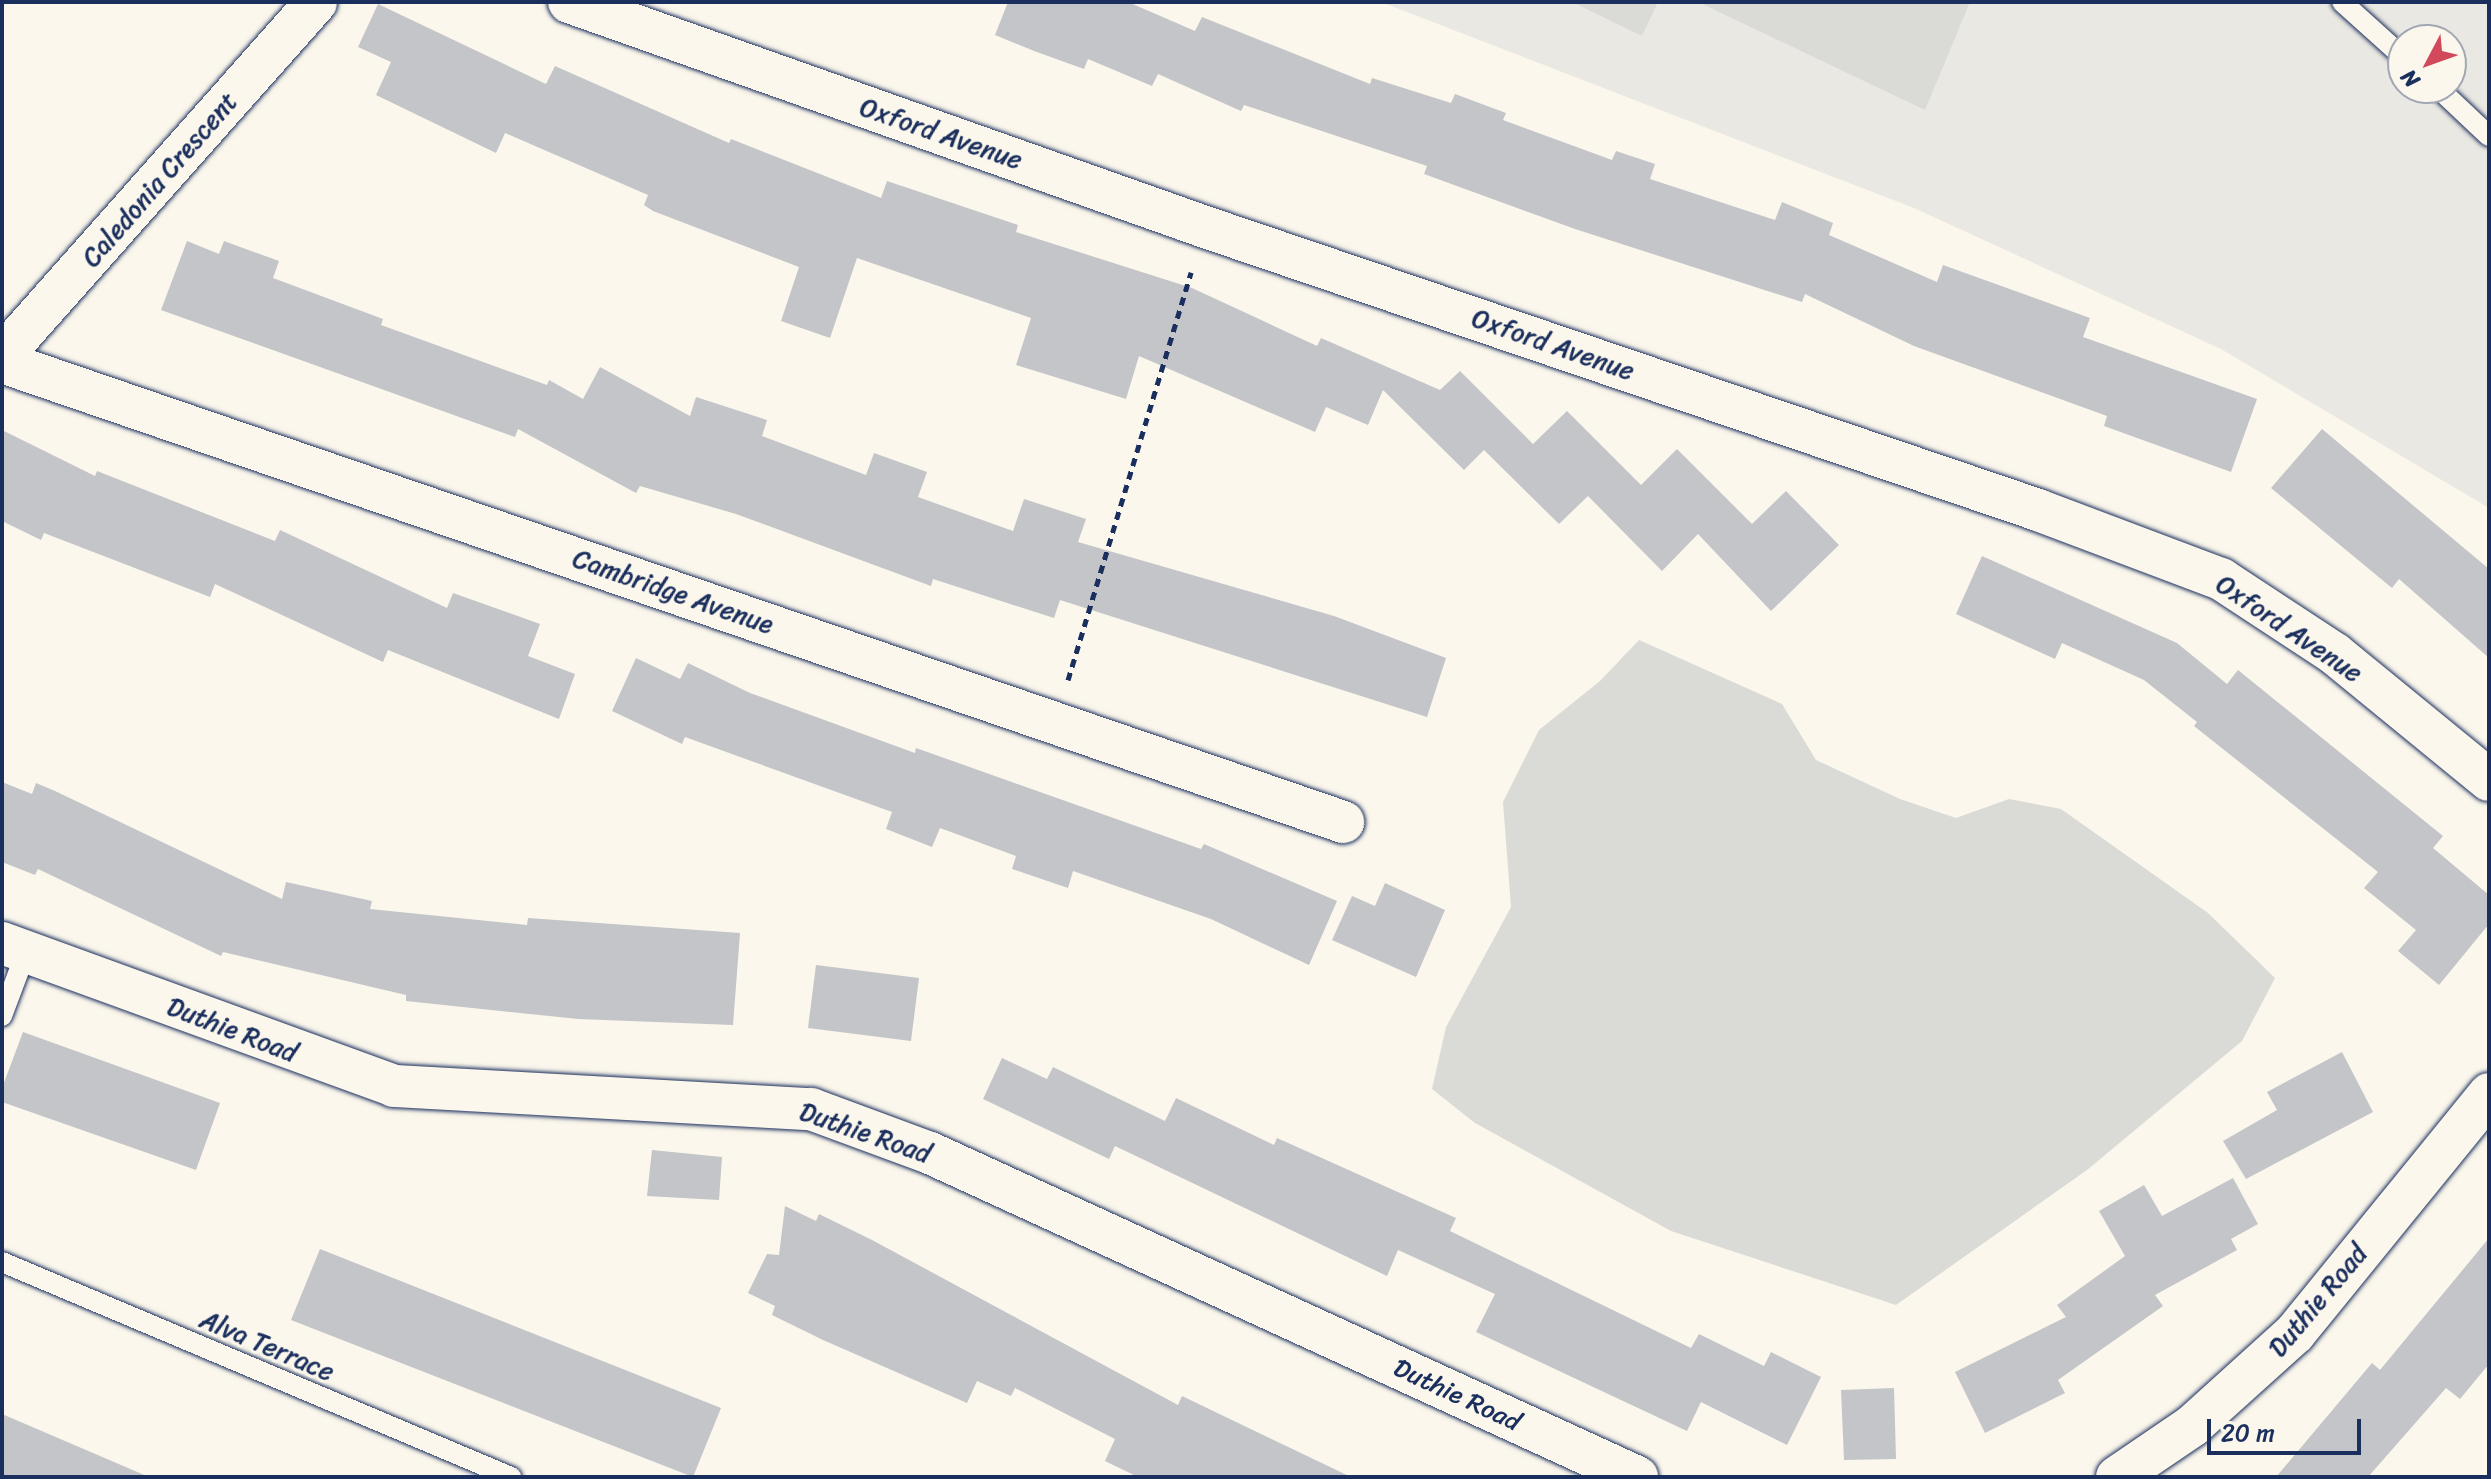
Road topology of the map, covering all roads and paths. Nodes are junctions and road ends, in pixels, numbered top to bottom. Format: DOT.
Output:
graph roads {
  1 [pos="316,2"];
  2 [pos="569,2"];
  3 [pos="2342,2"];
  4 [pos="2387,43"];
  5 [pos="2455,104"];
  6 [pos="2489,136"];
  7 [pos="1205,227"];
  8 [pos="2,359"];
  9 [pos="1055,723"];
  10 [pos="2489,780"];
  11 [pos="1343,822"];
  12 [pos="14,948"];
  13 [pos="2,1016"];
  14 [pos="2489,1094"];
  15 [pos="2,1262"];
  16 [pos="511,1477"];
  17 [pos="1637,1477"];
  18 [pos="2117,1477"];
  1 -- 8 [label="street, Caledonia Crescent"];
  2 -- 7 [label="street, Oxford Avenue"];
  3 -- 4 [label="lane"];
  5 -- 6 [label="lane"];
  7 -- 9 [label="path"];
  7 -- 10 [label="street, Oxford Avenue"];
  8 -- 9 [label="street, Cambridge Avenue"];
  9 -- 11 [label="street, Cambridge Avenue"];
  12 -- 13 [label="lane"];
  12 -- 17 [label="street, Duthie Road"];
  14 -- 18 [label="street, Duthie Road"];
  15 -- 16 [label="lane, Alva Terrace"];
}
